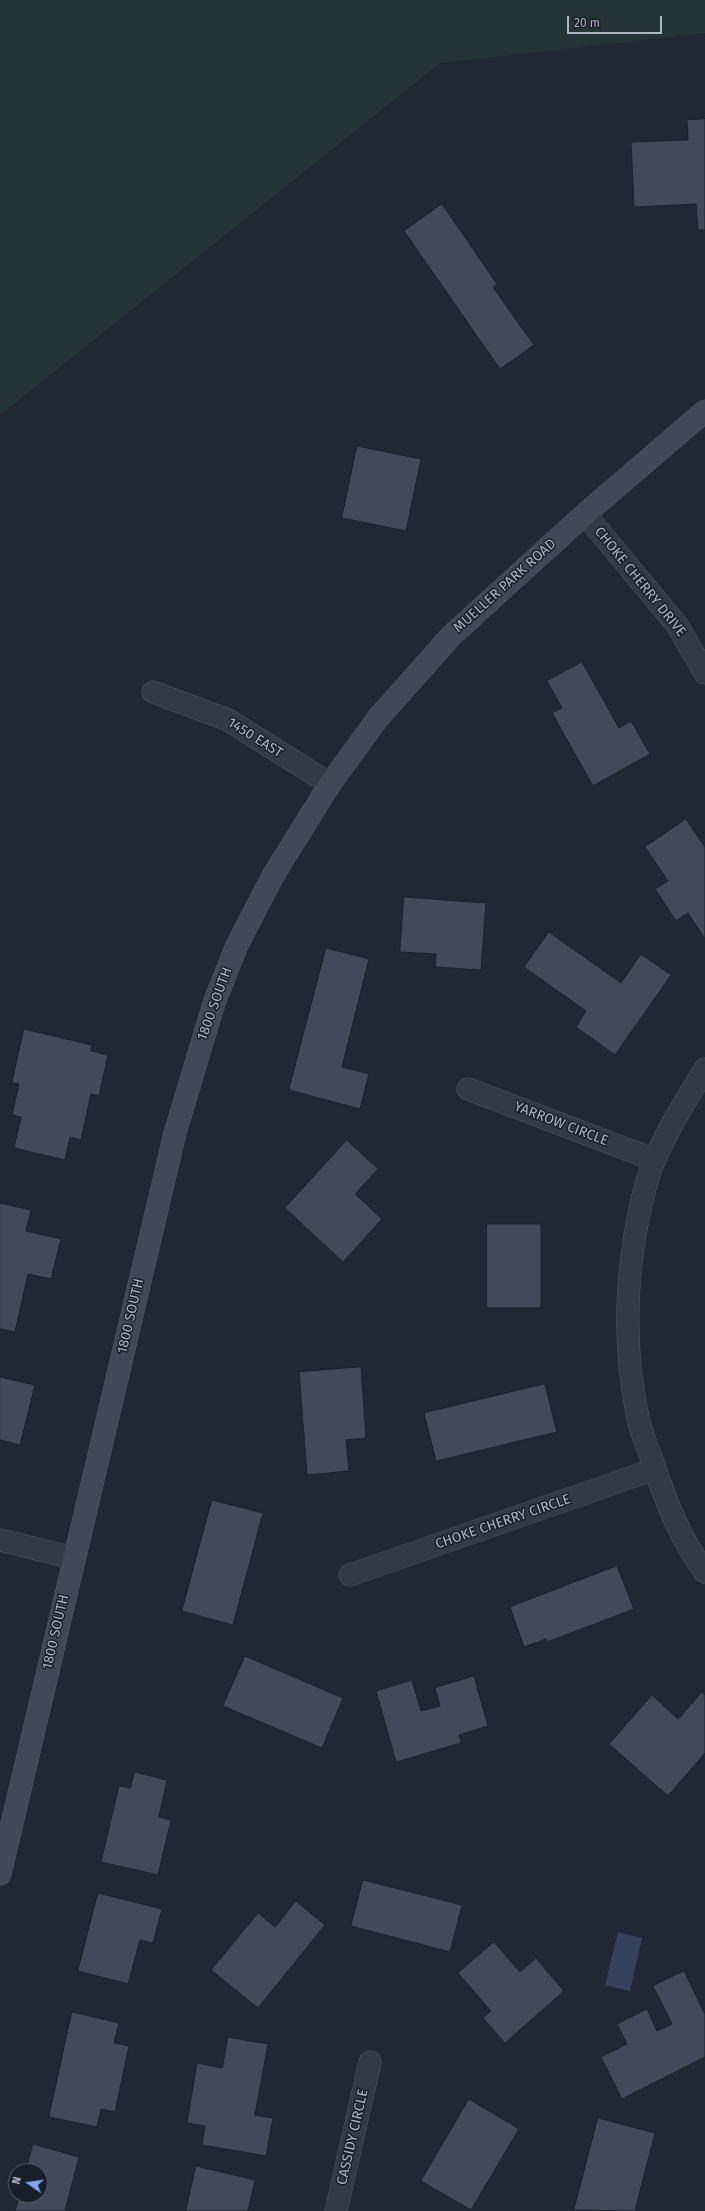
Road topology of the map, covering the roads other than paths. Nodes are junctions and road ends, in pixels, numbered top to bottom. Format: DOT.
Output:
graph roads {
  1 [pos="705,412"];
  2 [pos="585,514"];
  3 [pos="705,673"];
  4 [pos="153,692"];
  5 [pos="330,784"];
  6 [pos="705,1069"];
  7 [pos="468,1088"];
  8 [pos="655,1160"];
  9 [pos="655,1469"];
  10 [pos="0,1540"];
  11 [pos="73,1558"];
  12 [pos="705,1572"];
  13 [pos="350,1575"];
  14 [pos="0,1874"];
  15 [pos="370,2062"];
  16 [pos="336,2211"];
  1 -- 2 [label="main road, MUELLER PARK ROAD"];
  2 -- 3 [label="street, CHOKE CHERRY DRIVE"];
  2 -- 5 [label="main road, MUELLER PARK ROAD"];
  4 -- 5 [label="street, 1450 EAST"];
  5 -- 11 [label="main road, 1800 SOUTH"];
  6 -- 8 [label="street"];
  7 -- 8 [label="street, YARROW CIRCLE"];
  8 -- 9 [label="street"];
  9 -- 12 [label="street"];
  9 -- 13 [label="street, CHOKE CHERRY CIRCLE"];
  10 -- 11 [label="street"];
  11 -- 14 [label="main road, 1800 SOUTH"];
  15 -- 16 [label="street, CASSIDY CIRCLE"];
}
